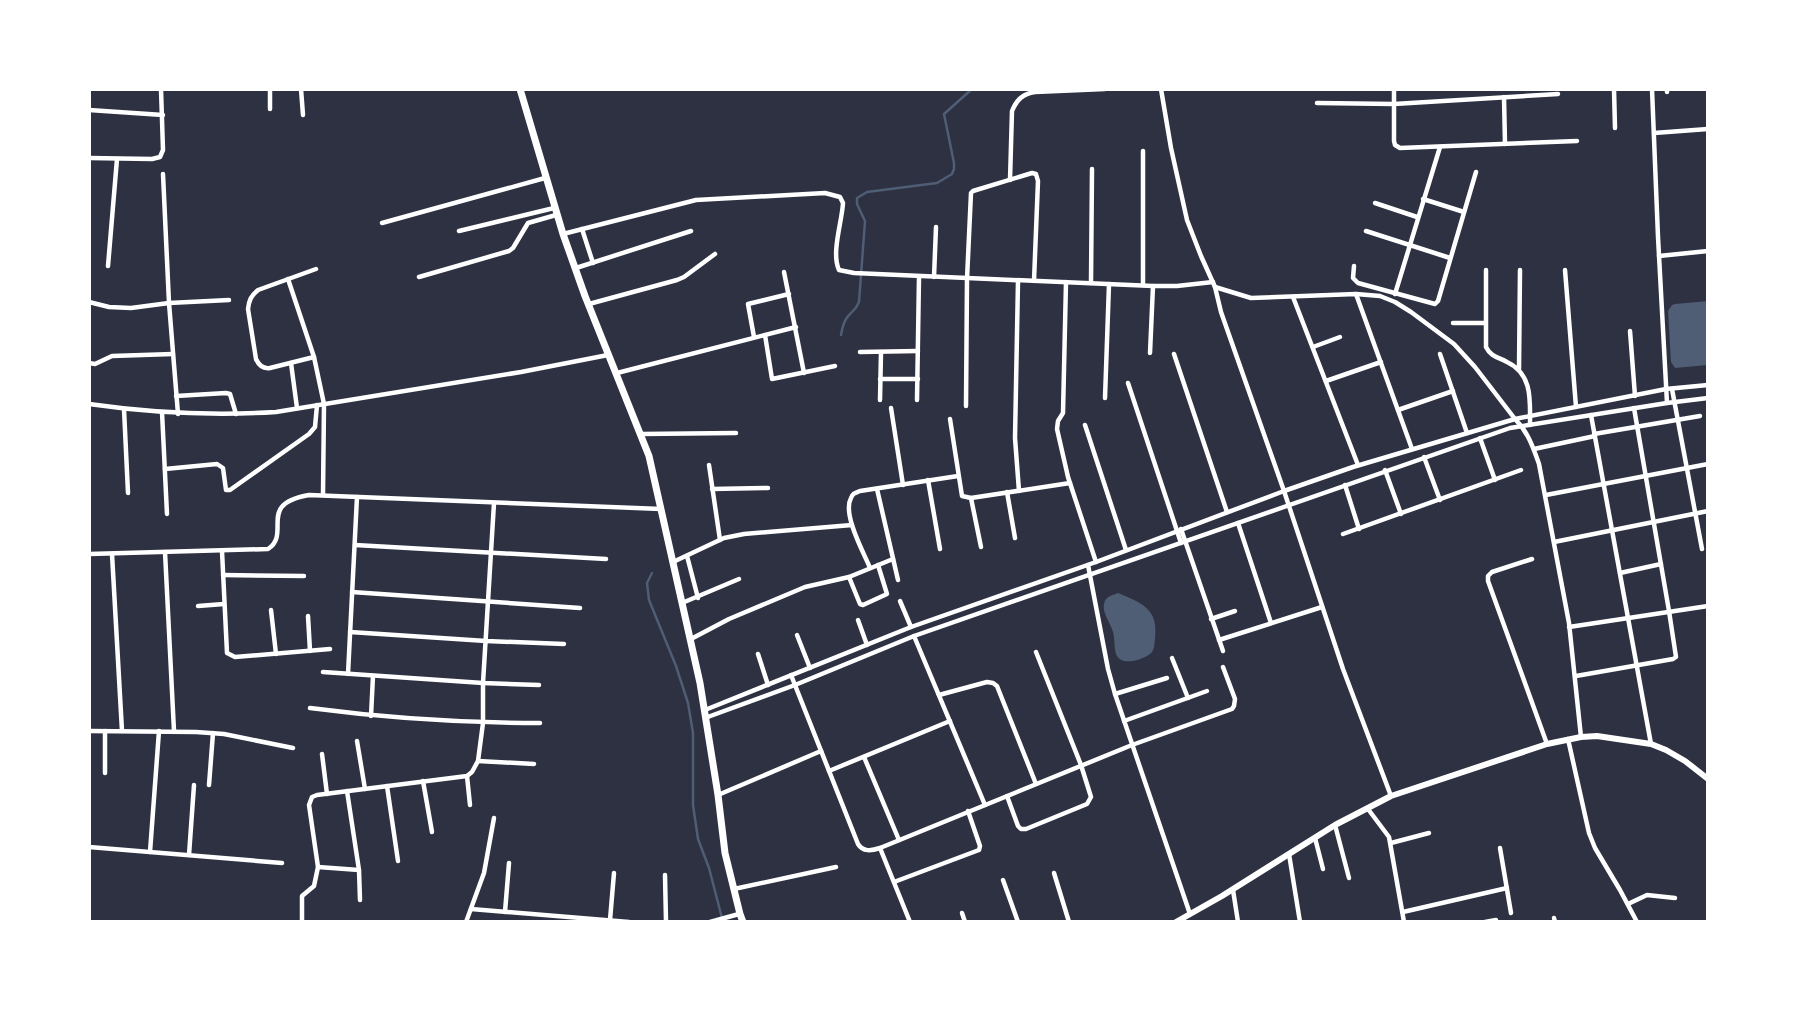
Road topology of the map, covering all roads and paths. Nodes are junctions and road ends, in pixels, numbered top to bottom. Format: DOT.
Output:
graph roads {
  1 [pos="161,89"];
  2 [pos="270,89"];
  3 [pos="301,89"];
  4 [pos="520,89"];
  5 [pos="1105,89"];
  6 [pos="1161,89"];
  7 [pos="1394,89"];
  8 [pos="1614,89"];
  9 [pos="1652,89"];
  10 [pos="1538,92"];
  11 [pos="1558,94"];
  12 [pos="1504,97"];
  13 [pos="1317,103"];
  14 [pos="1394,104"];
  15 [pos="270,108"];
  16 [pos="89,110"];
  17 [pos="163,115"];
  18 [pos="303,115"];
  19 [pos="1615,128"];
  20 [pos="1708,129"];
  21 [pos="1654,133"];
  22 [pos="1577,141"];
  23 [pos="1505,144"];
  24 [pos="1440,147"];
  25 [pos="1143,151"];
  26 [pos="89,158"];
  27 [pos="117,159"];
  28 [pos="1092,169"];
  29 [pos="1476,172"];
  30 [pos="163,174"];
  31 [pos="545,178"];
  32 [pos="1010,180"];
  33 [pos="1423,199"];
  34 [pos="1375,203"];
  35 [pos="555,211"];
  36 [pos="1464,212"];
  37 [pos="1418,217"];
  38 [pos="382,223"];
  39 [pos="936,227"];
  40 [pos="582,229"];
  41 [pos="459,231"];
  42 [pos="691,231"];
  43 [pos="1366,231"];
  44 [pos="563,234"];
  45 [pos="1409,245"];
  46 [pos="1708,251"];
  47 [pos="715,254"];
  48 [pos="1659,256"];
  49 [pos="1450,258"];
  50 [pos="593,263"];
  51 [pos="108,266"];
  52 [pos="1354,266"];
  53 [pos="316,269"];
  54 [pos="575,269"];
  55 [pos="1486,270"];
  56 [pos="1520,270"];
  57 [pos="1566,270"];
  58 [pos="785,272"];
  59 [pos="419,277"];
  60 [pos="919,277"];
  61 [pos="934,277"];
  62 [pos="288,279"];
  63 [pos="967,279"];
  64 [pos="1017,281"];
  65 [pos="1034,281"];
  66 [pos="1066,282"];
  67 [pos="1091,283"];
  68 [pos="1109,284"];
  69 [pos="1143,285"];
  70 [pos="1214,285"];
  71 [pos="1153,286"];
  72 [pos="789,294"];
  73 [pos="1356,294"];
  74 [pos="1395,294"];
  75 [pos="1293,297"];
  76 [pos="229,300"];
  77 [pos="89,302"];
  78 [pos="169,303"];
  79 [pos="588,304"];
  80 [pos="1453,323"];
  81 [pos="1485,323"];
  82 [pos="796,327"];
  83 [pos="1630,331"];
  84 [pos="765,335"];
  85 [pos="754,337"];
  86 [pos="1340,337"];
  87 [pos="1312,347"];
  88 [pos="918,351"];
  89 [pos="860,352"];
  90 [pos="881,352"];
  91 [pos="1150,353"];
  92 [pos="173,354"];
  93 [pos="1174,354"];
  94 [pos="1440,354"];
  95 [pos="608,355"];
  96 [pos="314,357"];
  97 [pos="1381,362"];
  98 [pos="89,363"];
  99 [pos="291,363"];
  100 [pos="835,366"];
  101 [pos="1519,370"];
  102 [pos="617,373"];
  103 [pos="804,373"];
  104 [pos="880,379"];
  105 [pos="918,379"];
  106 [pos="1326,381"];
  107 [pos="1128,383"];
  108 [pos="1708,385"];
  109 [pos="1670,389"];
  110 [pos="1453,391"];
  111 [pos="176,396"];
  112 [pos="1635,396"];
  113 [pos="1105,398"];
  114 [pos="1708,398"];
  115 [pos="880,400"];
  116 [pos="917,400"];
  117 [pos="1675,402"];
  118 [pos="1667,403"];
  119 [pos="89,404"];
  120 [pos="324,404"];
  121 [pos="317,405"];
  122 [pos="966,406"];
  123 [pos="1576,407"];
  124 [pos="297,408"];
  125 [pos="891,408"];
  126 [pos="1634,408"];
  127 [pos="124,409"];
  128 [pos="1398,410"];
  129 [pos="162,412"];
  130 [pos="178,414"];
  131 [pos="236,414"];
  132 [pos="1591,415"];
  133 [pos="1530,416"];
  134 [pos="1700,416"];
  135 [pos="950,419"];
  136 [pos="1515,419"];
  137 [pos="1678,420"];
  138 [pos="1085,425"];
  139 [pos="1530,425"];
  140 [pos="1522,426"];
  141 [pos="1637,427"];
  142 [pos="736,433"];
  143 [pos="1467,433"];
  144 [pos="640,434"];
  145 [pos="1595,435"];
  146 [pos="1480,438"];
  147 [pos="1412,449"];
  148 [pos="1534,449"];
  149 [pos="1424,457"];
  150 [pos="1708,464"];
  151 [pos="709,465"];
  152 [pos="1358,465"];
  153 [pos="1687,468"];
  154 [pos="164,469"];
  155 [pos="1385,470"];
  156 [pos="1521,470"];
  157 [pos="958,476"];
  158 [pos="1646,476"];
  159 [pos="928,480"];
  160 [pos="1495,480"];
  161 [pos="1070,483"];
  162 [pos="1603,484"];
  163 [pos="903,485"];
  164 [pos="1345,485"];
  165 [pos="768,488"];
  166 [pos="712,489"];
  167 [pos="877,489"];
  168 [pos="1019,491"];
  169 [pos="1284,491"];
  170 [pos="1007,492"];
  171 [pos="128,493"];
  172 [pos="323,495"];
  173 [pos="1546,495"];
  174 [pos="357,497"];
  175 [pos="971,498"];
  176 [pos="1440,500"];
  177 [pos="494,502"];
  178 [pos="1288,504"];
  179 [pos="661,509"];
  180 [pos="1708,511"];
  181 [pos="1227,512"];
  182 [pos="1695,513"];
  183 [pos="167,514"];
  184 [pos="1401,514"];
  185 [pos="1654,522"];
  186 [pos="1237,523"];
  187 [pos="852,525"];
  188 [pos="1359,529"];
  189 [pos="1178,530"];
  190 [pos="1612,530"];
  191 [pos="1343,534"];
  192 [pos="1015,538"];
  193 [pos="720,540"];
  194 [pos="1183,542"];
  195 [pos="1554,542"];
  196 [pos="355,545"];
  197 [pos="981,547"];
  198 [pos="940,549"];
  199 [pos="1702,549"];
  200 [pos="1126,550"];
  201 [pos="222,551"];
  202 [pos="491,551"];
  203 [pos="165,552"];
  204 [pos="89,554"];
  205 [pos="112,554"];
  206 [pos="687,556"];
  207 [pos="606,559"];
  208 [pos="893,559"];
  209 [pos="1532,559"];
  210 [pos="1096,562"];
  211 [pos="672,563"];
  212 [pos="1661,564"];
  213 [pos="878,565"];
  214 [pos="1088,565"];
  215 [pos="870,568"];
  216 [pos="1620,573"];
  217 [pos="1090,574"];
  218 [pos="223,575"];
  219 [pos="304,576"];
  220 [pos="849,577"];
  221 [pos="740,579"];
  222 [pos="898,580"];
  223 [pos="352,592"];
  224 [pos="698,598"];
  225 [pos="488,601"];
  226 [pos="900,601"];
  227 [pos="682,603"];
  228 [pos="224,604"];
  229 [pos="198,606"];
  230 [pos="1708,606"];
  231 [pos="1322,607"];
  232 [pos="580,608"];
  233 [pos="271,610"];
  234 [pos="1235,611"];
  235 [pos="1669,611"];
  236 [pos="308,616"];
  237 [pos="1628,617"];
  238 [pos="1211,618"];
  239 [pos="858,620"];
  240 [pos="1270,623"];
  241 [pos="911,627"];
  242 [pos="1569,627"];
  243 [pos="350,632"];
  244 [pos="797,635"];
  245 [pos="914,636"];
  246 [pos="690,639"];
  247 [pos="1219,640"];
  248 [pos="486,641"];
  249 [pos="564,644"];
  250 [pos="867,645"];
  251 [pos="330,649"];
  252 [pos="310,650"];
  253 [pos="1223,651"];
  254 [pos="1036,652"];
  255 [pos="276,654"];
  256 [pos="758,654"];
  257 [pos="1172,658"];
  258 [pos="1637,666"];
  259 [pos="1223,667"];
  260 [pos="810,668"];
  261 [pos="323,672"];
  262 [pos="348,674"];
  263 [pos="373,676"];
  264 [pos="791,676"];
  265 [pos="1576,676"];
  266 [pos="1167,678"];
  267 [pos="483,683"];
  268 [pos="539,685"];
  269 [pos="768,685"];
  270 [pos="795,685"];
  271 [pos="1207,691"];
  272 [pos="1115,694"];
  273 [pos="939,695"];
  274 [pos="1188,698"];
  275 [pos="310,708"];
  276 [pos="705,714"];
  277 [pos="371,716"];
  278 [pos="950,721"];
  279 [pos="1124,721"];
  280 [pos="483,723"];
  281 [pos="540,723"];
  282 [pos="89,731"];
  283 [pos="105,731"];
  284 [pos="122,731"];
  285 [pos="159,731"];
  286 [pos="174,731"];
  287 [pos="213,733"];
  288 [pos="1581,737"];
  289 [pos="1568,739"];
  290 [pos="357,741"];
  291 [pos="1547,744"];
  292 [pos="1651,744"];
  293 [pos="1132,745"];
  294 [pos="293,748"];
  295 [pos="821,751"];
  296 [pos="322,754"];
  297 [pos="864,757"];
  298 [pos="478,761"];
  299 [pos="534,764"];
  300 [pos="1081,765"];
  301 [pos="829,771"];
  302 [pos="105,773"];
  303 [pos="467,776"];
  304 [pos="1706,778"];
  305 [pos="423,781"];
  306 [pos="1036,783"];
  307 [pos="194,785"];
  308 [pos="209,785"];
  309 [pos="387,786"];
  310 [pos="365,789"];
  311 [pos="347,791"];
  312 [pos="327,794"];
  313 [pos="718,795"];
  314 [pos="1007,796"];
  315 [pos="1391,796"];
  316 [pos="470,805"];
  317 [pos="985,805"];
  318 [pos="1368,809"];
  319 [pos="968,811"];
  320 [pos="494,818"];
  321 [pos="1335,825"];
  322 [pos="432,832"];
  323 [pos="1429,832"];
  324 [pos="1315,838"];
  325 [pos="899,840"];
  326 [pos="1391,843"];
  327 [pos="89,847"];
  328 [pos="880,848"];
  329 [pos="1500,848"];
  330 [pos="150,852"];
  331 [pos="1289,854"];
  332 [pos="189,855"];
  333 [pos="398,861"];
  334 [pos="282,863"];
  335 [pos="509,863"];
  336 [pos="318,867"];
  337 [pos="836,867"];
  338 [pos="1323,869"];
  339 [pos="359,870"];
  340 [pos="614,873"];
  341 [pos="1054,873"];
  342 [pos="665,875"];
  343 [pos="1349,878"];
  344 [pos="1003,880"];
  345 [pos="894,882"];
  346 [pos="1507,888"];
  347 [pos="733,889"];
  348 [pos="1233,890"];
  349 [pos="1675,898"];
  350 [pos="360,900"];
  351 [pos="1628,904"];
  352 [pos="471,909"];
  353 [pos="505,912"];
  354 [pos="1403,912"];
  355 [pos="962,913"];
  356 [pos="1511,913"];
  357 [pos="1190,914"];
  358 [pos="742,918"];
  359 [pos="610,920"];
  360 [pos="1496,920"];
  361 [pos="1181,921"];
  362 [pos="302,922"];
  363 [pos="466,922"];
  364 [pos="629,922"];
  365 [pos="666,922"];
  366 [pos="710,922"];
  367 [pos="911,922"];
  368 [pos="965,922"];
  369 [pos="1018,922"];
  370 [pos="1069,922"];
  371 [pos="1238,922"];
  372 [pos="1300,922"];
  373 [pos="1404,922"];
  374 [pos="1485,922"];
  375 [pos="1637,922"];
  1 -- 17 [label="street"];
  2 -- 15 [label="street"];
  3 -- 18 [label="street"];
  4 -- 31 [label="main road"];
  5 -- 32 [label="street"];
  6 -- 70 [label="street"];
  7 -- 14 [label="street"];
  8 -- 19 [label="street"];
  9 -- 21 [label="street"];
  10 -- 11 [label="street"];
  10 -- 12 [label="street"];
  12 -- 14 [label="street"];
  12 -- 23 [label="street"];
  13 -- 14 [label="street"];
  14 -- 24 [label="street"];
  16 -- 17 [label="street"];
  17 -- 27 [label="street"];
  20 -- 21 [label="street"];
  21 -- 48 [label="street"];
  22 -- 23 [label="street"];
  23 -- 24 [label="street"];
  24 -- 33 [label="street"];
  25 -- 69 [label="street"];
  26 -- 27 [label="street"];
  27 -- 51 [label="street"];
  28 -- 67 [label="street"];
  29 -- 36 [label="street"];
  30 -- 78 [label="street"];
  31 -- 35 [label="main road"];
  31 -- 38 [label="street"];
  32 -- 63 [label="street"];
  32 -- 65 [label="street"];
  33 -- 36 [label="street"];
  33 -- 37 [label="street"];
  34 -- 37 [label="street"];
  35 -- 41 [label="street"];
  35 -- 44 [label="main road"];
  35 -- 59 [label="street"];
  36 -- 49 [label="street"];
  37 -- 45 [label="street"];
  39 -- 61 [label="street"];
  40 -- 44 [label="street"];
  40 -- 50 [label="street"];
  40 -- 60 [label="street"];
  42 -- 50 [label="street"];
  43 -- 45 [label="street"];
  44 -- 54 [label="main road"];
  45 -- 49 [label="street"];
  45 -- 74 [label="street"];
  46 -- 48 [label="street"];
  47 -- 79 [label="street"];
  48 -- 109 [label="street"];
  49 -- 74 [label="street"];
  50 -- 54 [label="street"];
  52 -- 74 [label="street"];
  53 -- 62 [label="street"];
  54 -- 79 [label="main road"];
  55 -- 81 [label="street"];
  56 -- 101 [label="street"];
  57 -- 123 [label="street"];
  58 -- 72 [label="street"];
  60 -- 61 [label="street"];
  60 -- 88 [label="street"];
  61 -- 63 [label="street"];
  62 -- 96 [label="street"];
  62 -- 99 [label="street"];
  63 -- 64 [label="street"];
  63 -- 122 [label="street"];
  64 -- 65 [label="street"];
  64 -- 168 [label="street"];
  65 -- 66 [label="street"];
  66 -- 67 [label="street"];
  66 -- 161 [label="street"];
  67 -- 68 [label="street"];
  68 -- 69 [label="street"];
  68 -- 113 [label="street"];
  69 -- 71 [label="street"];
  70 -- 71 [label="street"];
  70 -- 75 [label="street"];
  70 -- 169 [label="street"];
  71 -- 91 [label="street"];
  72 -- 82 [label="street"];
  72 -- 85 [label="street"];
  73 -- 75 [label="street"];
  73 -- 97 [label="street"];
  73 -- 136 [label="street"];
  75 -- 87 [label="street"];
  76 -- 78 [label="street"];
  77 -- 78 [label="street"];
  78 -- 92 [label="street"];
  79 -- 95 [label="main road"];
  80 -- 81 [label="street"];
  81 -- 101 [label="street"];
  82 -- 84 [label="street"];
  82 -- 103 [label="street"];
  83 -- 112 [label="street"];
  84 -- 85 [label="street"];
  84 -- 103 [label="street"];
  85 -- 102 [label="street"];
  86 -- 87 [label="street"];
  87 -- 106 [label="street"];
  88 -- 90 [label="street"];
  88 -- 105 [label="street"];
  89 -- 90 [label="street"];
  90 -- 104 [label="street"];
  92 -- 98 [label="street"];
  92 -- 111 [label="street"];
  93 -- 181 [label="street"];
  94 -- 110 [label="street"];
  95 -- 102 [label="main road"];
  95 -- 120 [label="street"];
  96 -- 99 [label="street"];
  96 -- 120 [label="street"];
  97 -- 106 [label="street"];
  97 -- 128 [label="street"];
  99 -- 124 [label="street"];
  100 -- 103 [label="street"];
  101 -- 133 [label="street"];
  102 -- 144 [label="main road"];
  104 -- 105 [label="street"];
  104 -- 115 [label="street"];
  105 -- 116 [label="street"];
  106 -- 152 [label="street"];
  107 -- 189 [label="street"];
  108 -- 109 [label="street"];
  109 -- 112 [label="street"];
  109 -- 117 [label="street"];
  109 -- 118 [label="street"];
  110 -- 128 [label="street"];
  110 -- 143 [label="street"];
  111 -- 130 [label="street"];
  111 -- 131 [label="street"];
  112 -- 123 [label="street"];
  114 -- 117 [label="street"];
  117 -- 118 [label="street"];
  117 -- 137 [label="street"];
  118 -- 126 [label="street"];
  119 -- 127 [label="street"];
  120 -- 121 [label="street"];
  120 -- 172 [label="street"];
  121 -- 124 [label="street"];
  121 -- 154 [label="street"];
  123 -- 133 [label="street"];
  124 -- 131 [label="street"];
  125 -- 163 [label="street"];
  126 -- 132 [label="street"];
  126 -- 141 [label="street"];
  127 -- 129 [label="street"];
  127 -- 171 [label="street"];
  128 -- 147 [label="street"];
  129 -- 130 [label="street"];
  129 -- 154 [label="street"];
  130 -- 131 [label="street"];
  132 -- 139 [label="street"];
  132 -- 145 [label="street"];
  133 -- 136 [label="street"];
  133 -- 139 [label="street"];
  134 -- 137 [label="street"];
  135 -- 157 [label="street"];
  136 -- 140 [label="street"];
  136 -- 143 [label="street"];
  137 -- 141 [label="street"];
  137 -- 153 [label="street"];
  138 -- 200 [label="street"];
  139 -- 140 [label="street"];
  140 -- 146 [label="street"];
  140 -- 148 [label="street"];
  141 -- 145 [label="street"];
  141 -- 158 [label="street"];
  142 -- 144 [label="street"];
  143 -- 147 [label="street"];
  144 -- 179 [label="main road"];
  145 -- 148 [label="street"];
  145 -- 162 [label="street"];
  146 -- 149 [label="street"];
  146 -- 160 [label="street"];
  147 -- 152 [label="street"];
  148 -- 173 [label="street"];
  149 -- 155 [label="street"];
  149 -- 176 [label="street"];
  150 -- 153 [label="street"];
  151 -- 166 [label="street"];
  152 -- 169 [label="street"];
  153 -- 158 [label="street"];
  153 -- 182 [label="street"];
  154 -- 183 [label="street"];
  155 -- 164 [label="street"];
  155 -- 184 [label="street"];
  156 -- 160 [label="street"];
  157 -- 159 [label="street"];
  157 -- 175 [label="street"];
  158 -- 162 [label="street"];
  158 -- 185 [label="street"];
  159 -- 163 [label="street"];
  159 -- 198 [label="street"];
  160 -- 176 [label="street"];
  161 -- 168 [label="street"];
  161 -- 210 [label="street"];
  162 -- 173 [label="street"];
  162 -- 190 [label="street"];
  163 -- 167 [label="street"];
  164 -- 178 [label="street"];
  164 -- 188 [label="street"];
  165 -- 166 [label="street"];
  166 -- 193 [label="street"];
  167 -- 187 [label="street"];
  167 -- 208 [label="street"];
  168 -- 170 [label="street"];
  169 -- 178 [label="street"];
  169 -- 181 [label="street"];
  170 -- 175 [label="street"];
  170 -- 192 [label="street"];
  172 -- 174 [label="street"];
  172 -- 201 [label="street"];
  173 -- 195 [label="street"];
  174 -- 177 [label="street"];
  174 -- 196 [label="street"];
  175 -- 197 [label="street"];
  176 -- 184 [label="street"];
  177 -- 179 [label="street"];
  177 -- 202 [label="street"];
  178 -- 186 [label="street"];
  178 -- 231 [label="street"];
  179 -- 211 [label="main road"];
  180 -- 182 [label="street"];
  181 -- 189 [label="street"];
  182 -- 185 [label="street"];
  182 -- 199 [label="street"];
  184 -- 188 [label="street"];
  185 -- 190 [label="street"];
  185 -- 212 [label="street"];
  186 -- 194 [label="street"];
  186 -- 240 [label="street"];
  187 -- 193 [label="street"];
  187 -- 215 [label="street"];
  188 -- 191 [label="street"];
  189 -- 194 [label="street"];
  189 -- 200 [label="street"];
  190 -- 195 [label="street"];
  190 -- 216 [label="street"];
  193 -- 206 [label="street"];
  194 -- 217 [label="street"];
  194 -- 238 [label="street"];
  195 -- 242 [label="street"];
  196 -- 202 [label="street"];
  196 -- 223 [label="street"];
  200 -- 210 [label="street"];
  201 -- 203 [label="street"];
  201 -- 218 [label="street"];
  202 -- 207 [label="street"];
  202 -- 225 [label="street"];
  203 -- 205 [label="street"];
  203 -- 286 [label="street"];
  204 -- 205 [label="street"];
  205 -- 284 [label="street"];
  206 -- 211 [label="street"];
  206 -- 224 [label="street"];
  208 -- 213 [label="street"];
  208 -- 222 [label="street"];
  209 -- 291 [label="street"];
  210 -- 214 [label="street"];
  211 -- 227 [label="main road"];
  212 -- 216 [label="street"];
  212 -- 235 [label="street"];
  213 -- 215 [label="street"];
  213 -- 220 [label="street"];
  214 -- 217 [label="street"];
  214 -- 241 [label="street"];
  215 -- 220 [label="street"];
  216 -- 237 [label="street"];
  217 -- 245 [label="street"];
  217 -- 272 [label="street"];
  218 -- 219 [label="street"];
  218 -- 228 [label="street"];
  220 -- 246 [label="street"];
  221 -- 224 [label="street"];
  223 -- 225 [label="street"];
  223 -- 243 [label="street"];
  224 -- 227 [label="street"];
  225 -- 232 [label="street"];
  225 -- 248 [label="street"];
  226 -- 241 [label="street"];
  227 -- 246 [label="main road"];
  228 -- 229 [label="street"];
  228 -- 255 [label="street"];
  230 -- 235 [label="street"];
  231 -- 240 [label="street"];
  231 -- 315 [label="street"];
  233 -- 255 [label="street"];
  234 -- 238 [label="street"];
  235 -- 237 [label="street"];
  235 -- 258 [label="street"];
  236 -- 252 [label="street"];
  237 -- 242 [label="street"];
  237 -- 258 [label="street"];
  238 -- 247 [label="street"];
  239 -- 250 [label="street"];
  240 -- 247 [label="street"];
  241 -- 250 [label="street"];
  242 -- 265 [label="street"];
  243 -- 248 [label="street"];
  243 -- 262 [label="street"];
  244 -- 260 [label="street"];
  245 -- 270 [label="street"];
  245 -- 273 [label="street"];
  246 -- 276 [label="main road"];
  247 -- 253 [label="street"];
  248 -- 249 [label="street"];
  248 -- 267 [label="street"];
  250 -- 260 [label="street"];
  251 -- 252 [label="street"];
  252 -- 255 [label="street"];
  254 -- 300 [label="street"];
  256 -- 269 [label="street"];
  257 -- 274 [label="street"];
  258 -- 265 [label="street"];
  258 -- 292 [label="street"];
  259 -- 293 [label="street"];
  260 -- 264 [label="street"];
  261 -- 262 [label="street"];
  262 -- 263 [label="street"];
  263 -- 267 [label="street"];
  263 -- 277 [label="street"];
  264 -- 269 [label="street"];
  264 -- 270 [label="street"];
  265 -- 288 [label="street"];
  266 -- 272 [label="street"];
  267 -- 268 [label="street"];
  267 -- 280 [label="street"];
  269 -- 276 [label="street"];
  270 -- 276 [label="street"];
  270 -- 295 [label="street"];
  271 -- 274 [label="street"];
  272 -- 279 [label="street"];
  273 -- 278 [label="street"];
  273 -- 306 [label="street"];
  274 -- 279 [label="street"];
  275 -- 277 [label="street"];
  276 -- 313 [label="main road"];
  277 -- 280 [label="street"];
  278 -- 297 [label="street"];
  278 -- 317 [label="street"];
  279 -- 293 [label="street"];
  280 -- 281 [label="street"];
  280 -- 298 [label="street"];
  282 -- 283 [label="street"];
  283 -- 284 [label="street"];
  283 -- 302 [label="street"];
  284 -- 285 [label="street"];
  285 -- 286 [label="street"];
  285 -- 330 [label="street"];
  286 -- 287 [label="street"];
  287 -- 294 [label="street"];
  287 -- 308 [label="street"];
  288 -- 289 [label="street"];
  288 -- 292 [label="street"];
  289 -- 291 [label="street"];
  289 -- 351 [label="street"];
  290 -- 310 [label="street"];
  291 -- 315 [label="street"];
  292 -- 304 [label="street"];
  293 -- 300 [label="street"];
  293 -- 357 [label="street"];
  295 -- 301 [label="street"];
  295 -- 313 [label="street"];
  296 -- 312 [label="street"];
  297 -- 301 [label="street"];
  297 -- 325 [label="street"];
  298 -- 299 [label="street"];
  298 -- 303 [label="street"];
  300 -- 306 [label="street"];
  300 -- 314 [label="street"];
  301 -- 328 [label="street"];
  303 -- 305 [label="street"];
  303 -- 316 [label="street"];
  305 -- 309 [label="street"];
  305 -- 322 [label="street"];
  306 -- 314 [label="street"];
  307 -- 332 [label="street"];
  309 -- 310 [label="street"];
  309 -- 333 [label="street"];
  310 -- 311 [label="street"];
  311 -- 312 [label="street"];
  311 -- 339 [label="street"];
  312 -- 336 [label="street"];
  313 -- 347 [label="main road"];
  314 -- 317 [label="street"];
  315 -- 318 [label="street"];
  317 -- 319 [label="street"];
  318 -- 321 [label="street"];
  318 -- 326 [label="street"];
  319 -- 325 [label="street"];
  319 -- 345 [label="street"];
  320 -- 352 [label="street"];
  321 -- 324 [label="street"];
  321 -- 343 [label="street"];
  323 -- 326 [label="street"];
  324 -- 331 [label="street"];
  324 -- 338 [label="street"];
  325 -- 328 [label="street"];
  326 -- 354 [label="street"];
  327 -- 330 [label="street"];
  328 -- 345 [label="street"];
  329 -- 346 [label="street"];
  330 -- 332 [label="street"];
  331 -- 348 [label="street"];
  331 -- 372 [label="street"];
  332 -- 334 [label="street"];
  335 -- 353 [label="street"];
  336 -- 339 [label="street"];
  336 -- 362 [label="street"];
  337 -- 347 [label="street"];
  339 -- 350 [label="street"];
  340 -- 359 [label="street"];
  341 -- 370 [label="street"];
  342 -- 365 [label="street"];
  344 -- 369 [label="street"];
  345 -- 367 [label="street"];
  346 -- 354 [label="street"];
  346 -- 356 [label="street"];
  347 -- 358 [label="main road"];
  348 -- 357 [label="street"];
  348 -- 371 [label="street"];
  349 -- 351 [label="street"];
  351 -- 375 [label="street"];
  352 -- 353 [label="street"];
  352 -- 363 [label="street"];
  353 -- 359 [label="street"];
  354 -- 373 [label="street"];
  355 -- 368 [label="street"];
  357 -- 361 [label="street"];
  358 -- 366 [label="street"];
  359 -- 364 [label="street"];
  360 -- 374 [label="street"];
}
